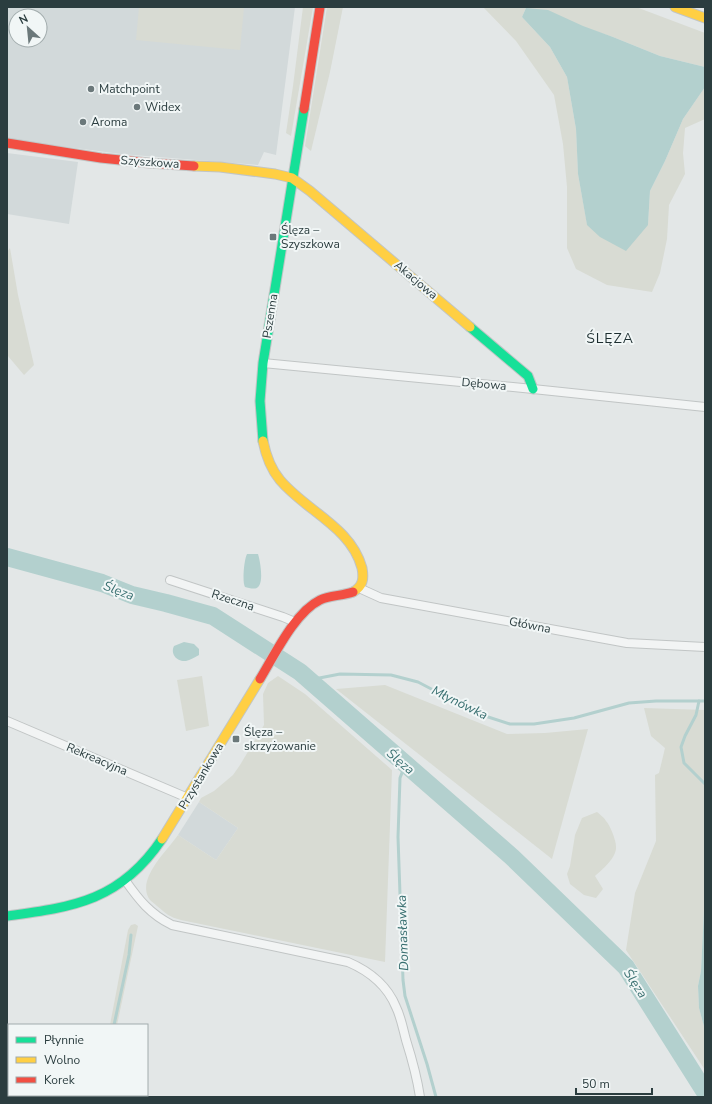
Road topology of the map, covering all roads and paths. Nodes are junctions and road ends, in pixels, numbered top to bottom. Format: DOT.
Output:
graph roads {
  1 [pos="320,7"];
  2 [pos="675,7"];
  3 [pos="705,18"];
  4 [pos="7,143"];
  5 [pos="292,178"];
  6 [pos="262,363"];
  7 [pos="533,388"];
  8 [pos="705,407"];
  9 [pos="170,580"];
  10 [pos="359,588"];
  11 [pos="295,622"];
  12 [pos="705,648"];
  13 [pos="7,720"];
  14 [pos="188,798"];
  15 [pos="125,880"];
  16 [pos="7,916"];
  17 [pos="420,1097"];
  1 -- 5 [label="main road, Pszenna"];
  2 -- 3 [label="main road"];
  4 -- 5 [label="main road, Szyszkowa"];
  5 -- 6 [label="main road, Pszenna"];
  5 -- 7 [label="main road, Akacjowa"];
  6 -- 7 [label="street, Dębowa"];
  6 -- 10 [label="main road, Pszenna"];
  7 -- 8 [label="street, Dębowa"];
  9 -- 11 [label="street, Rzeczna"];
  10 -- 11 [label="main road, Przystankowa"];
  10 -- 12 [label="street, Główna"];
  11 -- 14 [label="main road, Przystankowa"];
  13 -- 14 [label="street, Rekreacyjna"];
  14 -- 15 [label="main road, Przystankowa"];
  15 -- 16 [label="main road, Przystankowa"];
  15 -- 17 [label="street"];
}
